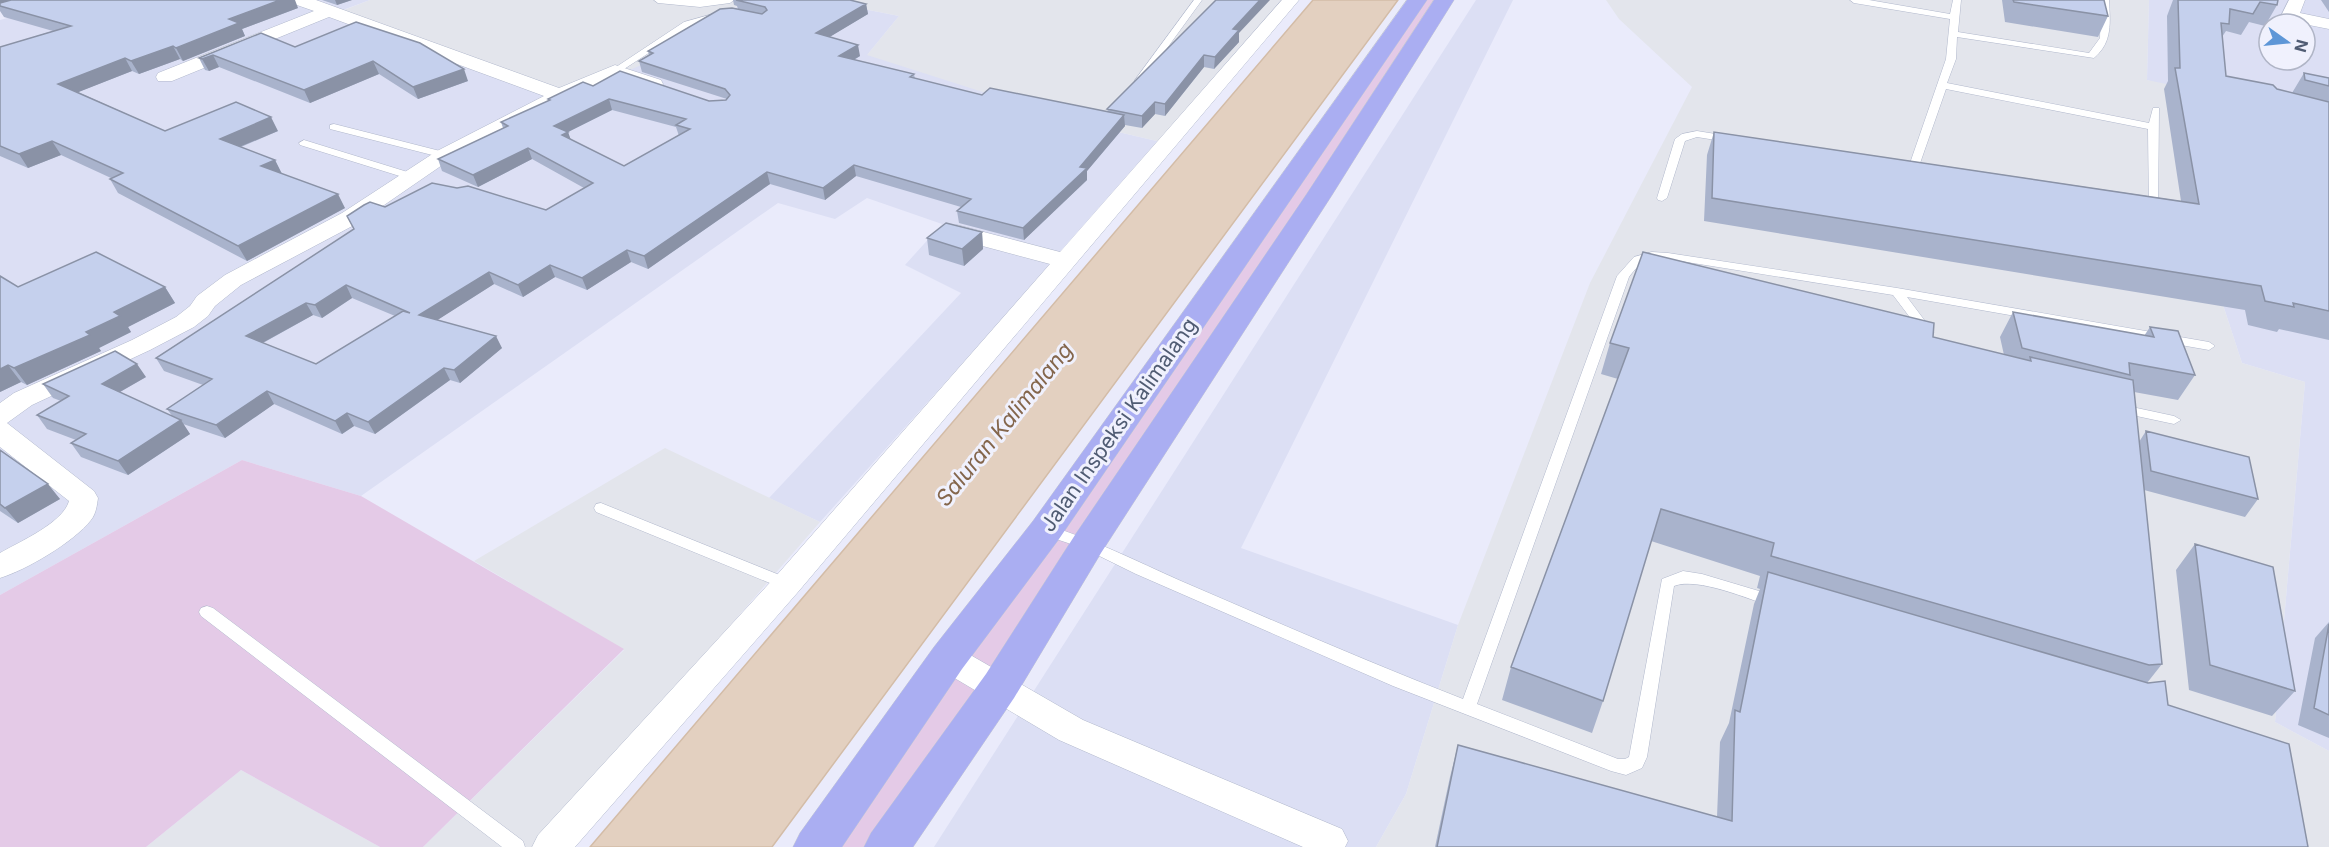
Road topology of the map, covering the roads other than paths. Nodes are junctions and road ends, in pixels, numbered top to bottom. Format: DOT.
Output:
graph roads {
  1 [pos="300,0"];
  2 [pos="658,0"];
  3 [pos="730,0"];
  4 [pos="1198,0"];
  5 [pos="1291,0"];
  6 [pos="1417,0"];
  7 [pos="1444,0"];
  8 [pos="1854,0"];
  9 [pos="1957,0"];
  10 [pos="2105,0"];
  11 [pos="2297,0"];
  12 [pos="328,11"];
  13 [pos="740,16"];
  14 [pos="1954,16"];
  15 [pos="2329,24"];
  16 [pos="1953,34"];
  17 [pos="615,71"];
  18 [pos="165,77"];
  19 [pos="1942,85"];
  20 [pos="668,88"];
  21 [pos="1131,91"];
  22 [pos="560,95"];
  23 [pos="2156,110"];
  24 [pos="334,127"];
  25 [pos="2153,127"];
  26 [pos="1742,141"];
  27 [pos="304,143"];
  28 [pos="444,155"];
  29 [pos="1924,171"];
  30 [pos="414,180"];
  31 [pos="1287,185"];
  32 [pos="1319,195"];
  33 [pos="1662,198"];
  34 [pos="2143,215"];
  35 [pos="957,232"];
  36 [pos="1066,261"];
  37 [pos="1897,292"];
  38 [pos="1938,344"];
  39 [pos="2209,346"];
  40 [pos="2118,412"];
  41 [pos="0,416"];
  42 [pos="2175,420"];
  43 [pos="0,430"];
  44 [pos="601,508"];
  45 [pos="1046,530"];
  46 [pos="1088,544"];
  47 [pos="0,567"];
  48 [pos="787,584"];
  49 [pos="1793,607"];
  50 [pos="207,612"];
  51 [pos="948,658"];
  52 [pos="1000,686"];
  53 [pos="1468,707"];
  54 [pos="1329,841"];
  55 [pos="516,847"];
  56 [pos="551,847"];
  57 [pos="816,847"];
  58 [pos="888,847"];
  1 -- 12 [label="street"];
  2 -- 3 [label="lane"];
  4 -- 21 [label="lane"];
  5 -- 36 [label="street"];
  6 -- 31 [label="main road, Jalan Inspeksi Kalimalang"];
  7 -- 32 [label="main road, Jalan Inspeksi Kalimalang"];
  8 -- 14 [label="lane"];
  9 -- 14 [label="lane"];
  10 -- 16 [label="lane"];
  11 -- 15 [label="street"];
  12 -- 18 [label="street"];
  12 -- 22 [label="street"];
  13 -- 17 [label="lane"];
  14 -- 16 [label="lane"];
  16 -- 19 [label="lane"];
  17 -- 20 [label="street"];
  17 -- 22 [label="street"];
  19 -- 25 [label="lane"];
  19 -- 29 [label="lane"];
  22 -- 28 [label="street"];
  23 -- 25 [label="lane"];
  24 -- 28 [label="lane"];
  25 -- 34 [label="lane"];
  26 -- 33 [label="lane"];
  27 -- 30 [label="lane"];
  28 -- 30 [label="street"];
  30 -- 41 [label="street"];
  31 -- 32 [label="main road"];
  31 -- 45 [label="main road, Jalan Inspeksi Kalimalang"];
  32 -- 46 [label="main road, Jalan Inspeksi Kalimalang"];
  35 -- 36 [label="street"];
  36 -- 48 [label="street"];
  37 -- 38 [label="lane"];
  37 -- 39 [label="lane"];
  37 -- 53 [label="lane"];
  40 -- 42 [label="lane"];
  43 -- 47 [label="street"];
  44 -- 48 [label="lane"];
  45 -- 46 [label="lane"];
  45 -- 51 [label="main road, Jalan Inspeksi Kalimalang"];
  46 -- 52 [label="main road, Jalan Inspeksi Kalimalang"];
  46 -- 53 [label="lane"];
  48 -- 56 [label="street"];
  49 -- 53 [label="lane"];
  50 -- 55 [label="lane"];
  51 -- 52 [label="street"];
  51 -- 57 [label="main road, Jalan Inspeksi Kalimalang"];
  52 -- 54 [label="street"];
  52 -- 58 [label="main road, Jalan Inspeksi Kalimalang"];
}
